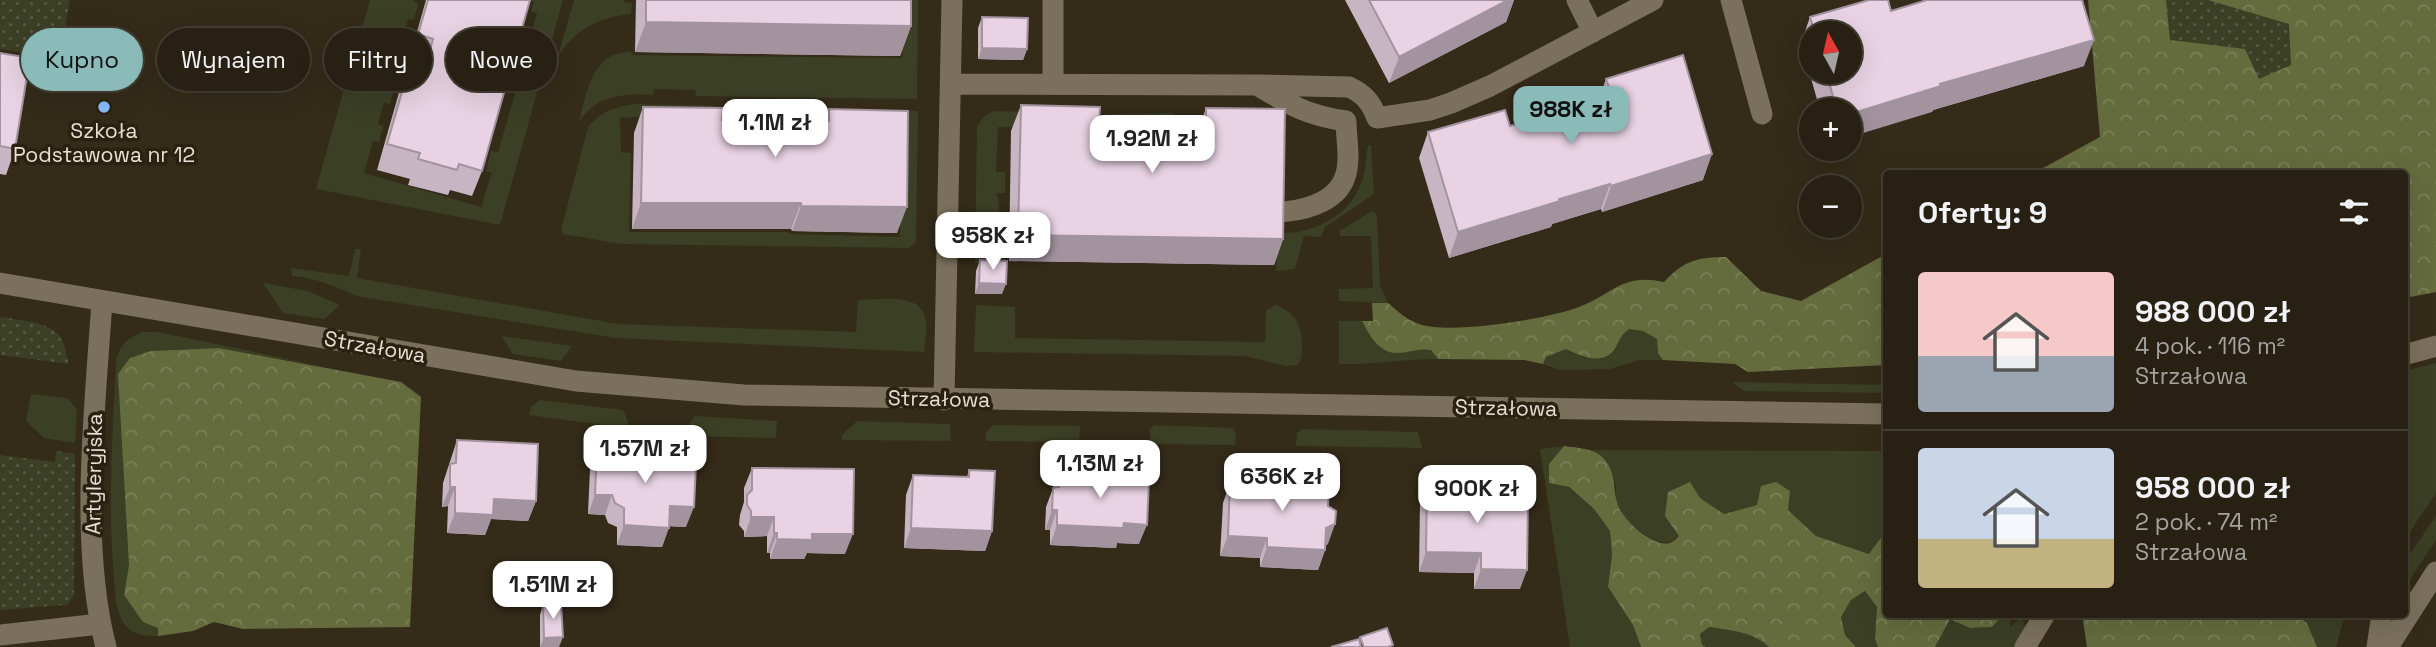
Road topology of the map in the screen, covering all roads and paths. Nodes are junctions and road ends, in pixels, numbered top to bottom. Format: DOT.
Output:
graph roads {
  1 [pos="952,0"];
  2 [pos="1053,0"];
  3 [pos="1577,0"];
  4 [pos="1653,0"];
  5 [pos="1731,0"];
  6 [pos="1593,32"];
  7 [pos="952,83"];
  8 [pos="1053,83"];
  9 [pos="1257,85"];
  10 [pos="1762,114"];
  11 [pos="1377,118"];
  12 [pos="1346,121"];
  13 [pos="1275,212"];
  14 [pos="0,283"];
  15 [pos="102,301"];
  16 [pos="2436,346"];
  17 [pos="2408,354"];
  18 [pos="944,400"];
  19 [pos="1883,414"];
  20 [pos="2436,572"];
  21 [pos="2408,616"];
  22 [pos="2043,618"];
  23 [pos="2381,618"];
  24 [pos="2407,618"];
  25 [pos="100,624"];
  26 [pos="0,635"];
  27 [pos="106,647"];
  28 [pos="2025,647"];
  29 [pos="2377,647"];
  30 [pos="2388,647"];
  1 -- 7 [label="street"];
  2 -- 8 [label="street"];
  3 -- 6 [label="street"];
  4 -- 6 [label="street"];
  5 -- 10 [label="street"];
  6 -- 11 [label="street"];
  7 -- 8 [label="street"];
  7 -- 18 [label="street"];
  8 -- 9 [label="street"];
  9 -- 11 [label="street"];
  9 -- 12 [label="street"];
  11 -- 12 [label="street"];
  12 -- 13 [label="street"];
  14 -- 15 [label="street, Strzałowa"];
  15 -- 18 [label="street, Strzałowa"];
  15 -- 25 [label="street, Artyleryjska"];
  16 -- 17 [label="street"];
  18 -- 19 [label="street, Strzałowa"];
  20 -- 21 [label="street"];
  22 -- 28 [label="street"];
  23 -- 29 [label="street"];
  24 -- 30 [label="street"];
  25 -- 26 [label="street"];
  25 -- 27 [label="street, Artyleryjska"];
}
